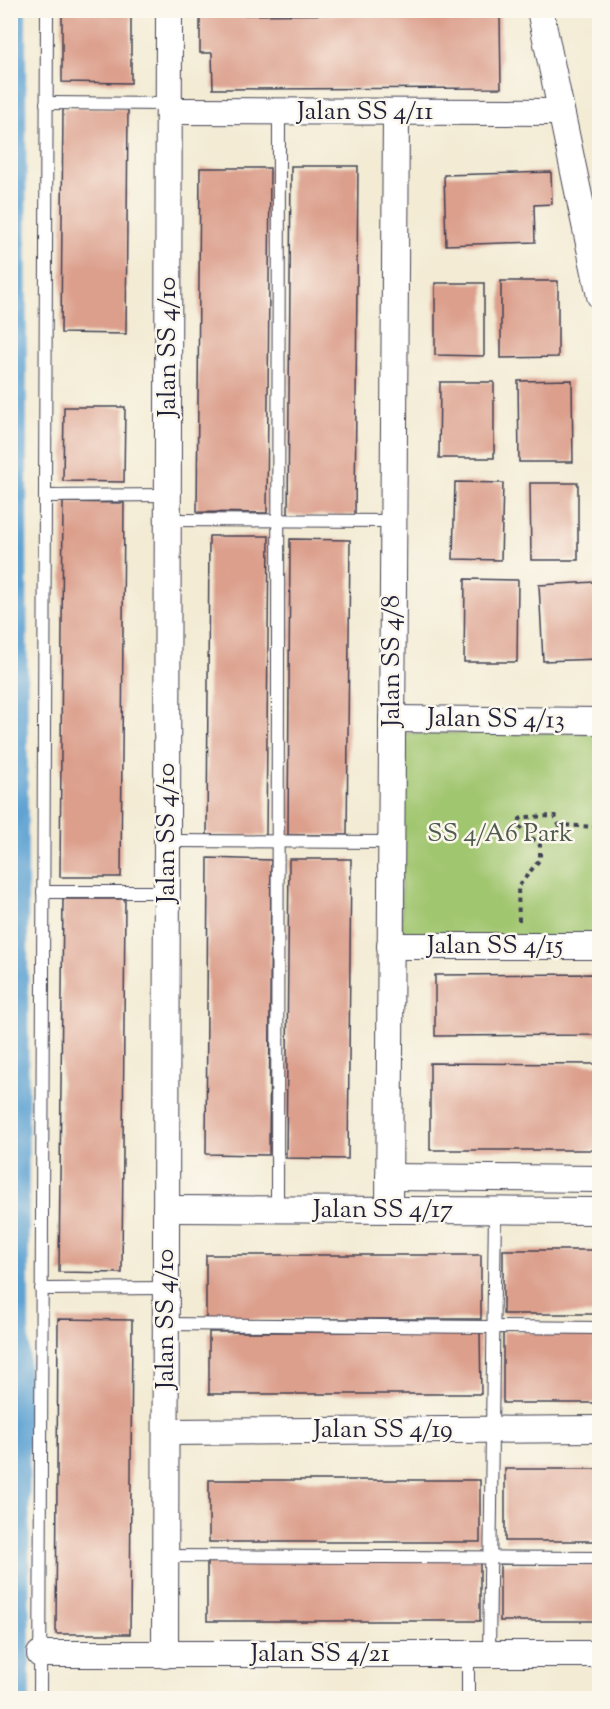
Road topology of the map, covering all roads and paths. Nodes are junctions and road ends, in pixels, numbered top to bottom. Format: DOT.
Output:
graph roads {
  1 [pos="47,10"];
  2 [pos="169,10"];
  3 [pos="540,10"];
  4 [pos="46,104"];
  5 [pos="169,108"];
  6 [pos="279,112"];
  7 [pos="396,112"];
  8 [pos="561,112"];
  9 [pos="600,296"];
  10 [pos="168,495"];
  11 [pos="45,496"];
  12 [pos="168,520"];
  13 [pos="278,520"];
  14 [pos="393,521"];
  15 [pos="392,719"];
  16 [pos="600,721"];
  17 [pos="600,826"];
  18 [pos="167,841"];
  19 [pos="277,841"];
  20 [pos="391,842"];
  21 [pos="43,892"];
  22 [pos="167,892"];
  23 [pos="390,946"];
  24 [pos="520,946"];
  25 [pos="600,946"];
  26 [pos="389,1177"];
  27 [pos="600,1179"];
  28 [pos="166,1209"];
  29 [pos="277,1209"];
  30 [pos="389,1210"];
  31 [pos="495,1210"];
  32 [pos="600,1211"];
  33 [pos="166,1288"];
  34 [pos="41,1289"];
  35 [pos="166,1324"];
  36 [pos="494,1326"];
  37 [pos="600,1328"];
  38 [pos="600,1429"];
  39 [pos="492,1430"];
  40 [pos="166,1432"];
  41 [pos="165,1556"];
  42 [pos="490,1557"];
  43 [pos="600,1558"];
  44 [pos="40,1654"];
  45 [pos="479,1654"];
  46 [pos="600,1654"];
  47 [pos="165,1655"];
  48 [pos="40,1698"];
  49 [pos="468,1698"];
  1 -- 4 [label="lane"];
  2 -- 5 [label="street, Jalan SS 4/10"];
  3 -- 8 [label="street"];
  4 -- 5 [label="lane"];
  4 -- 11 [label="lane"];
  5 -- 6 [label="street, Jalan SS 4/11"];
  5 -- 10 [label="street, Jalan SS 4/10"];
  6 -- 7 [label="street, Jalan SS 4/11"];
  6 -- 13 [label="lane"];
  7 -- 8 [label="street, Jalan SS 4/11"];
  7 -- 14 [label="street, Jalan SS 4/8"];
  8 -- 9 [label="street"];
  10 -- 11 [label="lane"];
  10 -- 12 [label="street, Jalan SS 4/10"];
  11 -- 21 [label="lane"];
  12 -- 13 [label="lane"];
  12 -- 18 [label="street, Jalan SS 4/10"];
  13 -- 14 [label="lane"];
  13 -- 19 [label="lane"];
  14 -- 15 [label="street, Jalan SS 4/8"];
  15 -- 16 [label="street, Jalan SS 4/13"];
  15 -- 20 [label="street, Jalan SS 4/8"];
  17 -- 24 [label="path"];
  18 -- 19 [label="lane"];
  18 -- 22 [label="street, Jalan SS 4/10"];
  19 -- 20 [label="lane"];
  19 -- 29 [label="lane"];
  20 -- 23 [label="street, Jalan SS 4/8"];
  21 -- 22 [label="lane"];
  21 -- 34 [label="lane"];
  22 -- 28 [label="street, Jalan SS 4/10"];
  23 -- 24 [label="street, Jalan SS 4/15"];
  23 -- 26 [label="street, Jalan SS 4/8"];
  24 -- 25 [label="street, Jalan SS 4/15"];
  26 -- 27 [label="street, Jalan SS 4/17"];
  26 -- 30 [label="street, Jalan SS 4/8"];
  28 -- 29 [label="street, Jalan SS 4/17"];
  28 -- 33 [label="street, Jalan SS 4/10"];
  29 -- 30 [label="street, Jalan SS 4/17"];
  30 -- 31 [label="street, Jalan SS 4/17"];
  31 -- 32 [label="street, Jalan SS 4/17"];
  31 -- 36 [label="lane"];
  33 -- 34 [label="lane"];
  33 -- 35 [label="street, Jalan SS 4/10"];
  34 -- 44 [label="lane"];
  35 -- 36 [label="lane"];
  35 -- 40 [label="street, Jalan SS 4/10"];
  36 -- 37 [label="lane"];
  36 -- 39 [label="lane"];
  38 -- 39 [label="street, Jalan SS 4/19"];
  39 -- 40 [label="street, Jalan SS 4/19"];
  39 -- 42 [label="lane"];
  40 -- 41 [label="street, Jalan SS 4/10"];
  41 -- 42 [label="lane"];
  41 -- 47 [label="street, Jalan SS 4/10"];
  42 -- 43 [label="lane"];
  42 -- 45 [label="lane"];
  44 -- 47 [label="street, Jalan SS 4/21"];
  44 -- 48 [label="lane"];
  45 -- 46 [label="street, Jalan SS 4/21"];
  45 -- 47 [label="street, Jalan SS 4/21"];
  45 -- 49 [label="lane"];
}
